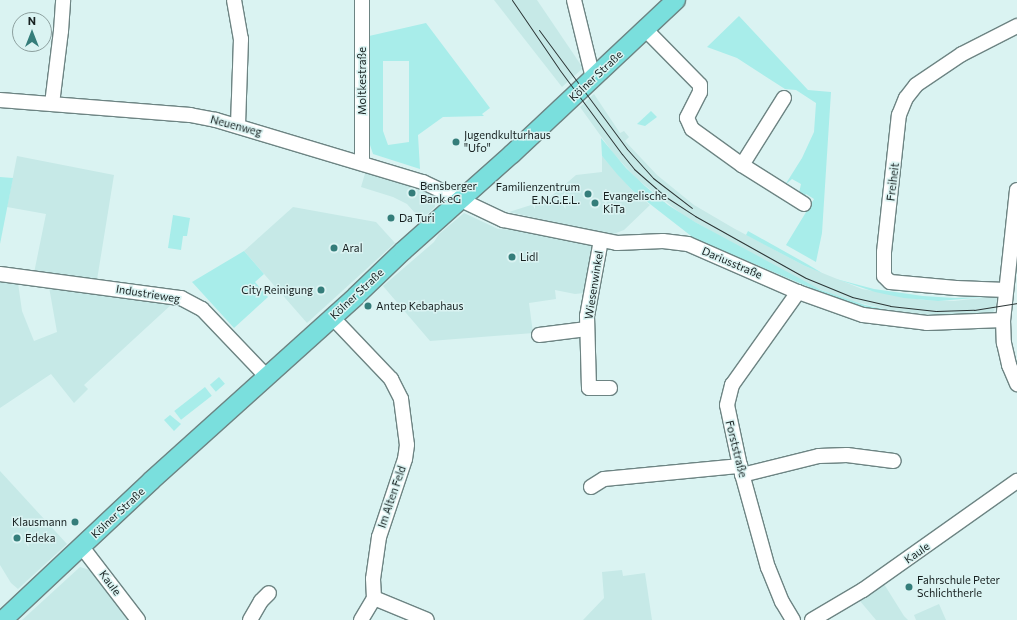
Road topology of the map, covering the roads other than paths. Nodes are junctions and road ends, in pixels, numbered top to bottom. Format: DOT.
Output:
graph roads {
  1 [pos="63,0"];
  2 [pos="234,0"];
  3 [pos="362,0"];
  4 [pos="574,0"];
  5 [pos="676,0"];
  6 [pos="1017,26"];
  7 [pos="646,30"];
  8 [pos="593,78"];
  9 [pos="784,98"];
  10 [pos="0,100"];
  11 [pos="52,104"];
  12 [pos="238,126"];
  13 [pos="362,162"];
  14 [pos="742,165"];
  15 [pos="1017,190"];
  16 [pos="462,200"];
  17 [pos="804,204"];
  18 [pos="1015,229"];
  19 [pos="601,240"];
  20 [pos="0,274"];
  21 [pos="1006,290"];
  22 [pos="798,292"];
  23 [pos="332,317"];
  24 [pos="1003,320"];
  25 [pos="587,329"];
  26 [pos="539,335"];
  27 [pos="266,376"];
  28 [pos="1017,384"];
  29 [pos="610,388"];
  30 [pos="894,461"];
  31 [pos="741,471"];
  32 [pos="1017,481"];
  33 [pos="591,487"];
  34 [pos="82,547"];
  35 [pos="269,593"];
  36 [pos="374,598"];
  37 [pos="3,620"];
  38 [pos="138,620"];
  39 [pos="250,620"];
  40 [pos="361,620"];
  41 [pos="427,620"];
  42 [pos="793,620"];
  43 [pos="812,620"];
  1 -- 11 [label="street"];
  2 -- 12 [label="street"];
  3 -- 13 [label="street, Moltkestraße"];
  4 -- 8 [label="street"];
  5 -- 7 [label="main road, Kölner Straße"];
  6 -- 21 [label="street, Freiheit"];
  7 -- 8 [label="main road, Kölner Straße"];
  7 -- 14 [label="street"];
  8 -- 16 [label="main road, Kölner Straße"];
  9 -- 14 [label="street"];
  10 -- 11 [label="street, Neuenweg"];
  11 -- 12 [label="street, Neuenweg"];
  12 -- 13 [label="street, Neuenweg"];
  13 -- 16 [label="street, Neuenweg"];
  14 -- 17 [label="street"];
  15 -- 18 [label="street"];
  16 -- 19 [label="street, Dariusstraße"];
  16 -- 23 [label="main road, Kölner Straße"];
  18 -- 21 [label="street"];
  19 -- 22 [label="street, Dariusstraße"];
  19 -- 25 [label="street, Wiesenwinkel"];
  20 -- 27 [label="street, Industrieweg"];
  21 -- 24 [label="street"];
  22 -- 24 [label="street, Dariusstraße"];
  22 -- 31 [label="street, Forststraße"];
  23 -- 27 [label="main road, Kölner Straße"];
  23 -- 36 [label="street, Im Alten Feld"];
  24 -- 28 [label="street"];
  25 -- 26 [label="street, Wiesenwinkel"];
  25 -- 29 [label="street, Wiesenwinkel"];
  27 -- 34 [label="main road, Kölner Straße"];
  30 -- 31 [label="street"];
  31 -- 33 [label="street"];
  31 -- 42 [label="street, Forststraße"];
  32 -- 43 [label="street, Kaule"];
  34 -- 37 [label="main road, Kölner Straße"];
  34 -- 38 [label="street, Kaule"];
  35 -- 39 [label="street"];
  36 -- 40 [label="street"];
  36 -- 41 [label="street"];
}
